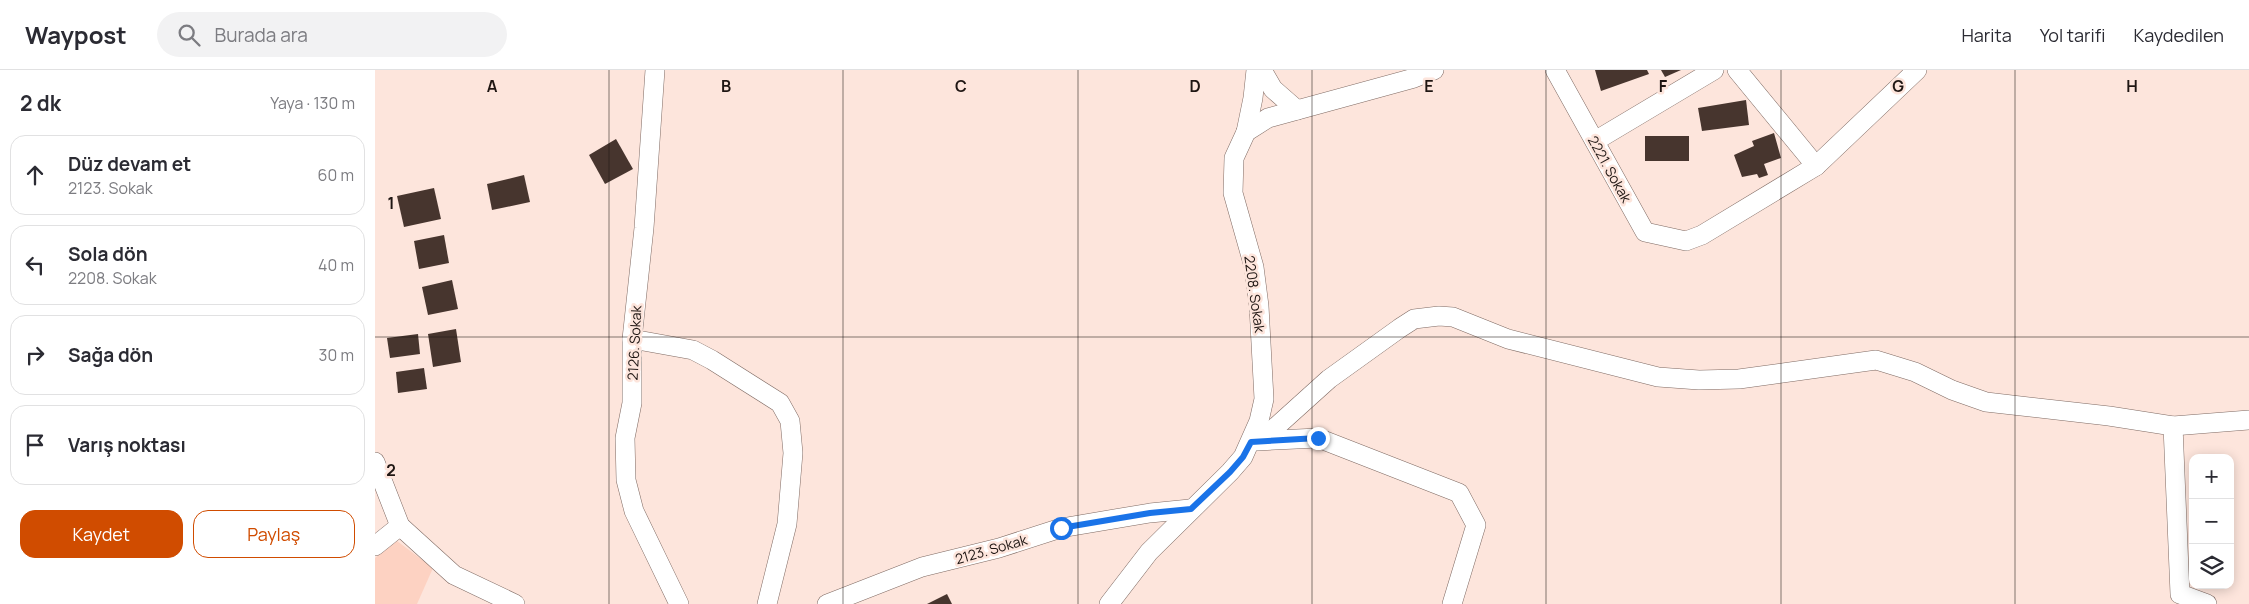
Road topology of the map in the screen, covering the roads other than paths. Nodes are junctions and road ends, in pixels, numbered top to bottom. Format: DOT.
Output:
graph roads {
  1 [pos="655,70"];
  2 [pos="1255,70"];
  3 [pos="1262,70"];
  4 [pos="1434,70"];
  5 [pos="1555,70"];
  6 [pos="1713,70"];
  7 [pos="1737,70"];
  8 [pos="1917,70"];
  9 [pos="1273,88"];
  10 [pos="1253,98"];
  11 [pos="1297,110"];
  12 [pos="1273,117"];
  13 [pos="1246,132"];
  14 [pos="1595,141"];
  15 [pos="1816,166"];
  16 [pos="633,339"];
  17 [pos="2249,420"];
  18 [pos="2173,426"];
  19 [pos="1251,442"];
  20 [pos="375,462"];
  21 [pos="1191,509"];
  22 [pos="400,526"];
  23 [pos="375,546"];
  24 [pos="515,604"];
  25 [pos="679,604"];
  26 [pos="767,604"];
  27 [pos="827,604"];
  28 [pos="1109,604"];
  29 [pos="1452,604"];
  30 [pos="2207,604"];
  1 -- 16 [label="street, 2126. Sokak"];
  2 -- 10 [label="street, 2208. Sokak"];
  3 -- 9 [label="street"];
  4 -- 11 [label="street"];
  5 -- 14 [label="street, 2221. Sokak"];
  6 -- 14 [label="street"];
  7 -- 15 [label="street"];
  8 -- 15 [label="street"];
  9 -- 11 [label="street"];
  9 -- 12 [label="street"];
  10 -- 12 [label="street"];
  10 -- 13 [label="street, 2208. Sokak"];
  11 -- 12 [label="street"];
  12 -- 13 [label="street"];
  13 -- 19 [label="street, 2208. Sokak"];
  14 -- 15 [label="street, 2221. Sokak"];
  16 -- 25 [label="street, 2126. Sokak"];
  16 -- 26 [label="street"];
  17 -- 18 [label="street"];
  18 -- 19 [label="street"];
  18 -- 30 [label="street"];
  19 -- 21 [label="street, 2208. Sokak"];
  19 -- 29 [label="street"];
  20 -- 22 [label="street"];
  21 -- 27 [label="street, 2123. Sokak"];
  21 -- 28 [label="street, 2208. Sokak"];
  22 -- 23 [label="street"];
  22 -- 24 [label="street"];
}
